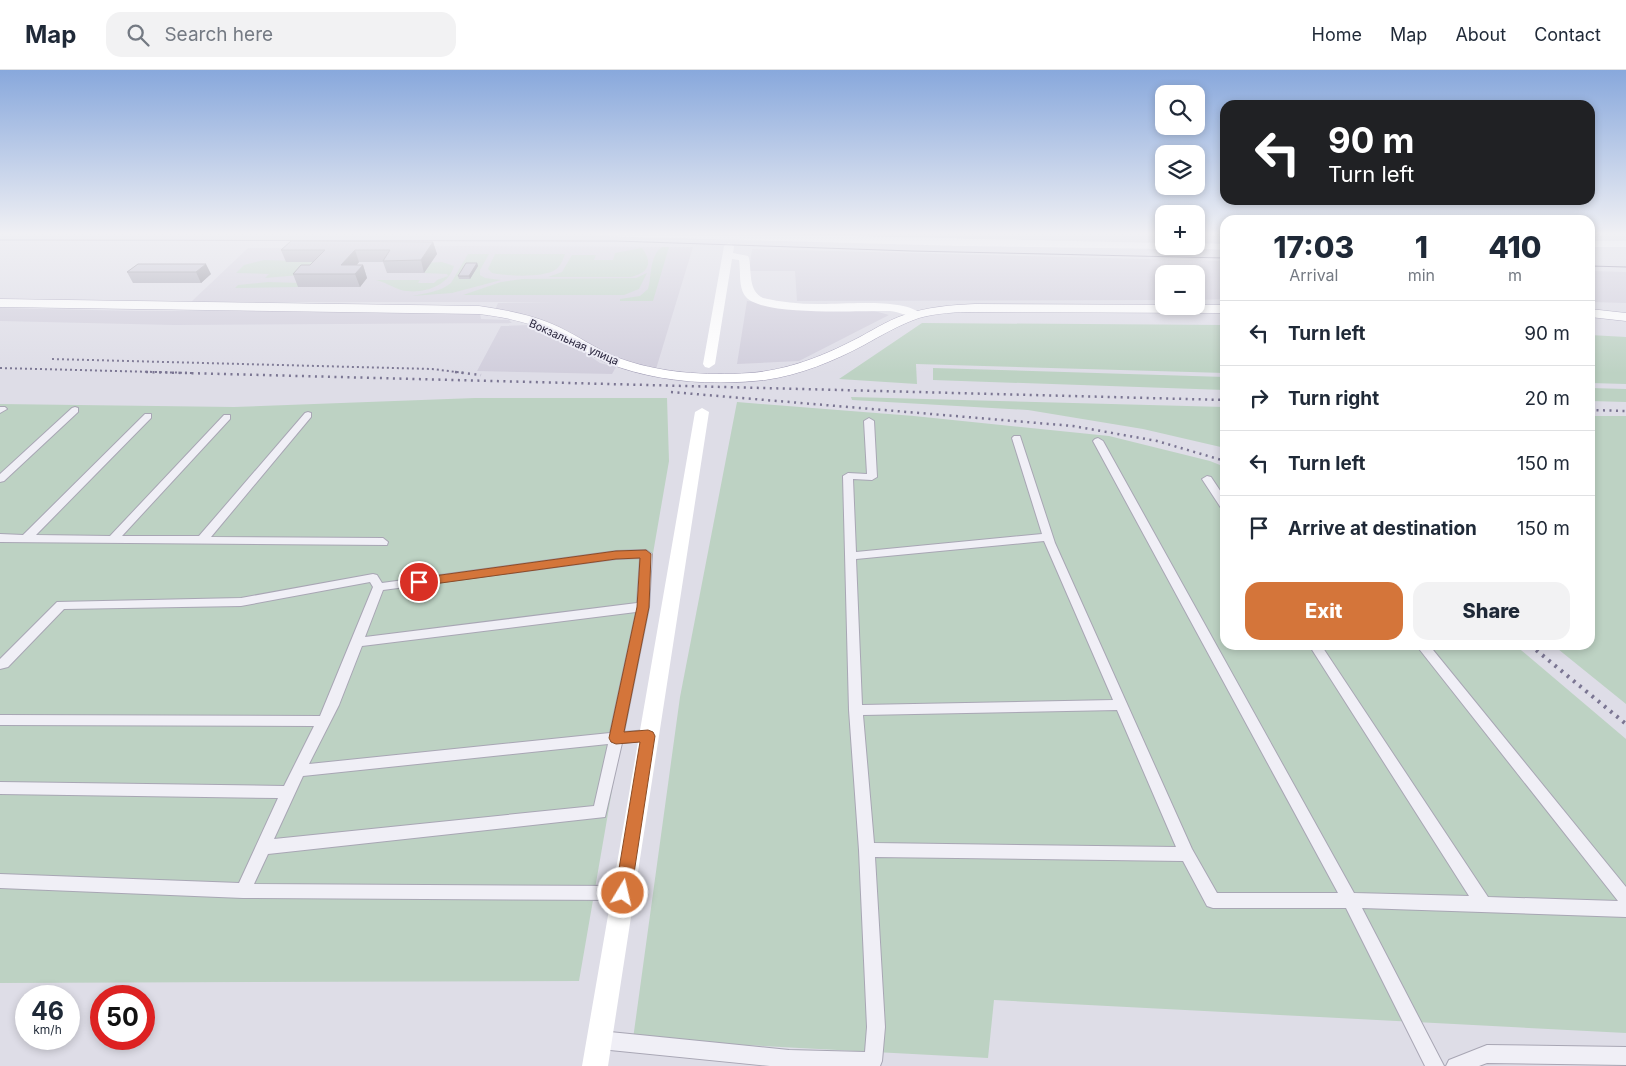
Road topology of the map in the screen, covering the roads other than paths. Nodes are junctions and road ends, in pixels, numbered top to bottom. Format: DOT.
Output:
graph roads {
  1 [pos="725,279"];
  2 [pos="747,279"];
  3 [pos="0,303"];
  4 [pos="1220,309"];
  5 [pos="1595,314"];
  6 [pos="916,315"];
  7 [pos="1626,317"];
  8 [pos="709,364"];
  9 [pos="75,410"];
  10 [pos="702,412"];
  11 [pos="308,415"];
  12 [pos="148,416"];
  13 [pos="227,417"];
  14 [pos="869,421"];
  15 [pos="1017,438"];
  16 [pos="1098,441"];
  17 [pos="0,479"];
  18 [pos="1207,479"];
  19 [pos="1220,498"];
  20 [pos="1048,537"];
  21 [pos="0,538"];
  22 [pos="26,538"];
  23 [pos="113,539"];
  24 [pos="202,540"];
  25 [pos="383,542"];
  26 [pos="851,556"];
  27 [pos="379,587"];
  28 [pos="643,607"];
  29 [pos="358,642"];
  30 [pos="1319,650"];
  31 [pos="1426,650"];
  32 [pos="1,665"];
  33 [pos="1122,705"];
  34 [pos="856,710"];
  35 [pos="0,720"];
  36 [pos="323,721"];
  37 [pos="648,736"];
  38 [pos="616,738"];
  39 [pos="298,771"];
  40 [pos="0,788"];
  41 [pos="288,792"];
  42 [pos="265,847"];
  43 [pos="867,850"];
  44 [pos="1187,854"];
  45 [pos="0,881"];
  46 [pos="243,891"];
  47 [pos="623,893"];
  48 [pos="1626,899"];
  49 [pos="1350,900"];
  50 [pos="1484,904"];
  51 [pos="1626,909"];
  52 [pos="600,1040"];
  53 [pos="1626,1056"];
  54 [pos="791,1063"];
  55 [pos="595,1066"];
  56 [pos="1435,1066"];
  57 [pos="1455,1066"];
  1 -- 8 [label="main road"];
  2 -- 6 [label="main road"];
  3 -- 6 [label="main road, Вокзальная улица"];
  4 -- 6 [label="main road, Вокзальная улица"];
  5 -- 7 [label="main road"];
  9 -- 17 [label="street"];
  10 -- 37 [label="main road"];
  11 -- 24 [label="street"];
  12 -- 22 [label="street"];
  13 -- 23 [label="street"];
  14 -- 26 [label="street"];
  15 -- 20 [label="street"];
  16 -- 49 [label="street"];
  18 -- 19 [label="street"];
  20 -- 26 [label="street"];
  20 -- 33 [label="street"];
  21 -- 22 [label="street"];
  22 -- 23 [label="street"];
  23 -- 24 [label="street"];
  24 -- 25 [label="street"];
  26 -- 34 [label="street"];
  27 -- 28 [label="street"];
  27 -- 29 [label="street"];
  27 -- 32 [label="street"];
  28 -- 29 [label="street"];
  28 -- 38 [label="street"];
  29 -- 36 [label="street"];
  30 -- 50 [label="street"];
  31 -- 48 [label="street"];
  33 -- 34 [label="street"];
  33 -- 44 [label="street"];
  34 -- 43 [label="street"];
  35 -- 36 [label="street"];
  36 -- 39 [label="street"];
  37 -- 38 [label="street"];
  37 -- 47 [label="main road"];
  38 -- 39 [label="street"];
  38 -- 42 [label="street"];
  39 -- 41 [label="street"];
  40 -- 41 [label="street"];
  41 -- 42 [label="street"];
  42 -- 46 [label="street"];
  43 -- 44 [label="street"];
  43 -- 54 [label="street"];
  44 -- 49 [label="street"];
  45 -- 46 [label="street"];
  46 -- 47 [label="street"];
  47 -- 52 [label="main road"];
  49 -- 50 [label="street"];
  49 -- 56 [label="street"];
  50 -- 51 [label="street"];
  52 -- 54 [label="street"];
  52 -- 55 [label="main road"];
  53 -- 57 [label="street"];
}
